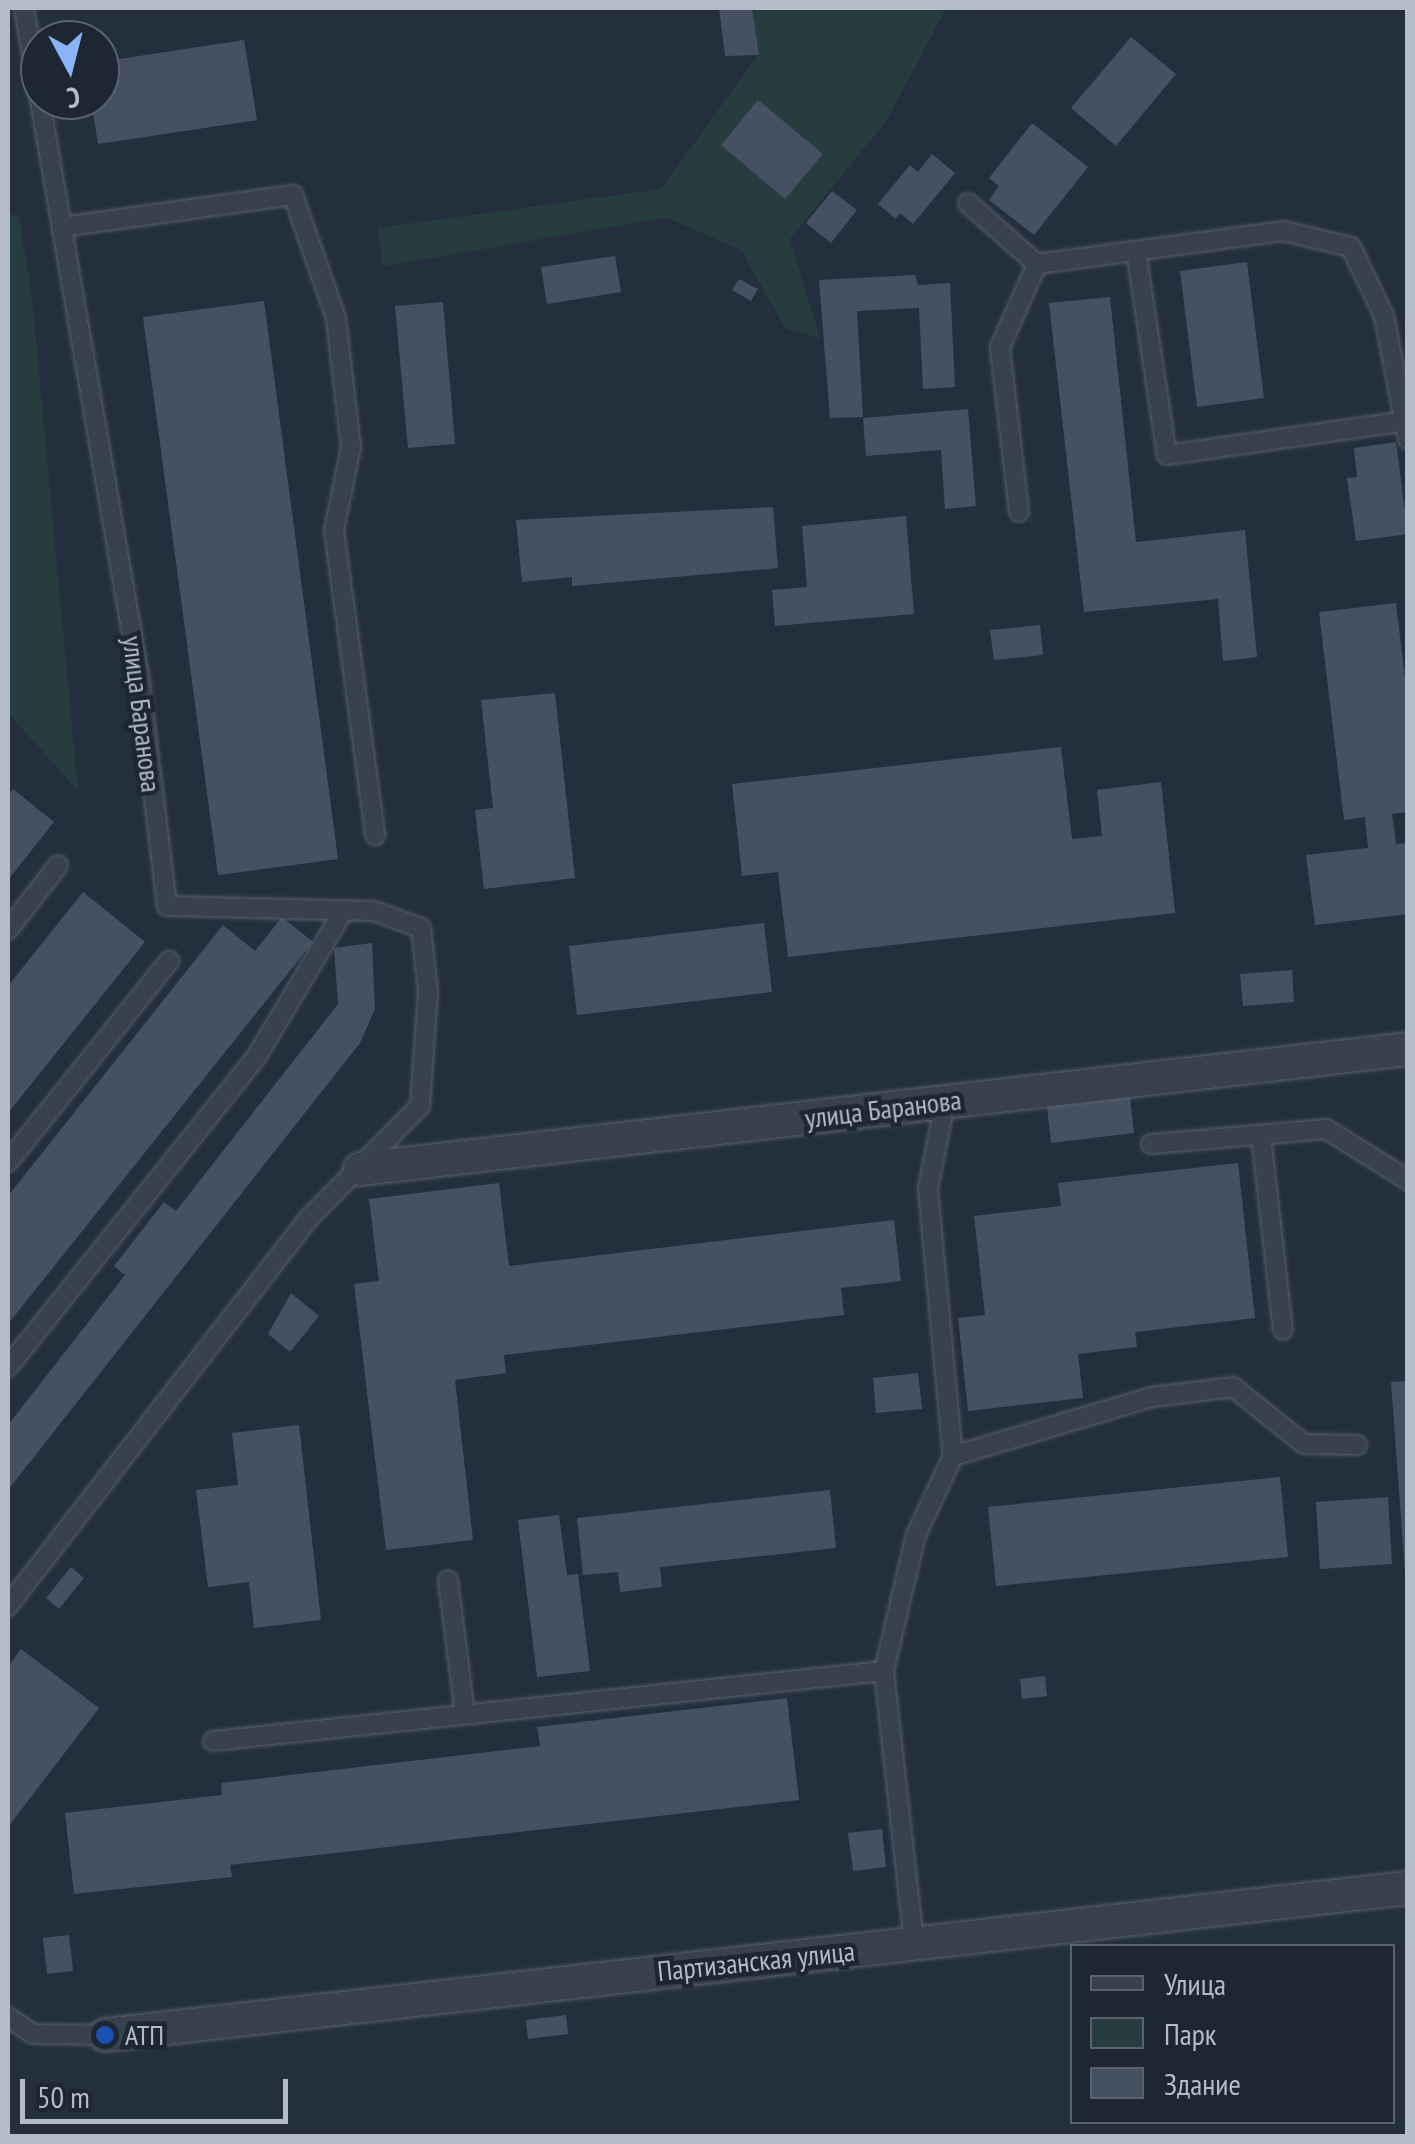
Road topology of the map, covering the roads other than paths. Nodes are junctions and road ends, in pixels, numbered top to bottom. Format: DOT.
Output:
graph roads {
  1 [pos="24,8"];
  2 [pos="968,203"];
  3 [pos="62,228"];
  4 [pos="1136,251"];
  5 [pos="1037,264"];
  6 [pos="1403,430"];
  7 [pos="1018,512"];
  8 [pos="375,836"];
  9 [pos="58,865"];
  10 [pos="344,910"];
  11 [pos="8,930"];
  12 [pos="169,960"];
  13 [pos="1408,1048"];
  14 [pos="945,1102"];
  15 [pos="1262,1135"];
  16 [pos="1151,1144"];
  17 [pos="8,1162"];
  18 [pos="360,1169"];
  19 [pos="1408,1180"];
  20 [pos="1283,1330"];
  21 [pos="8,1366"];
  22 [pos="1357,1445"];
  23 [pos="953,1456"];
  24 [pos="448,1580"];
  25 [pos="8,1606"];
  26 [pos="884,1671"];
  27 [pos="466,1714"];
  28 [pos="213,1741"];
  29 [pos="1408,1888"];
  30 [pos="914,1943"];
  31 [pos="8,2016"];
  32 [pos="105,2035"];
  1 -- 3 [label="lane, улица Баранова"];
  2 -- 5 [label="lane"];
  3 -- 8 [label="lane"];
  3 -- 10 [label="lane, улица Баранова"];
  4 -- 5 [label="lane"];
  4 -- 6 [label="lane"];
  4 -- 6 [label="lane"];
  5 -- 7 [label="lane"];
  9 -- 11 [label="lane"];
  10 -- 18 [label="lane, улица Баранова"];
  10 -- 21 [label="lane"];
  12 -- 17 [label="lane"];
  13 -- 14 [label="street, улица Баранова"];
  14 -- 18 [label="street, улица Баранова"];
  14 -- 23 [label="lane"];
  15 -- 16 [label="lane"];
  15 -- 19 [label="lane"];
  15 -- 20 [label="lane"];
  18 -- 25 [label="lane, улица Баранова"];
  22 -- 23 [label="lane"];
  23 -- 26 [label="lane"];
  24 -- 27 [label="lane"];
  26 -- 27 [label="lane"];
  26 -- 30 [label="lane"];
  27 -- 28 [label="lane"];
  29 -- 30 [label="street, Партизанская улица"];
  30 -- 32 [label="street, Партизанская улица"];
  31 -- 32 [label="lane"];
}
